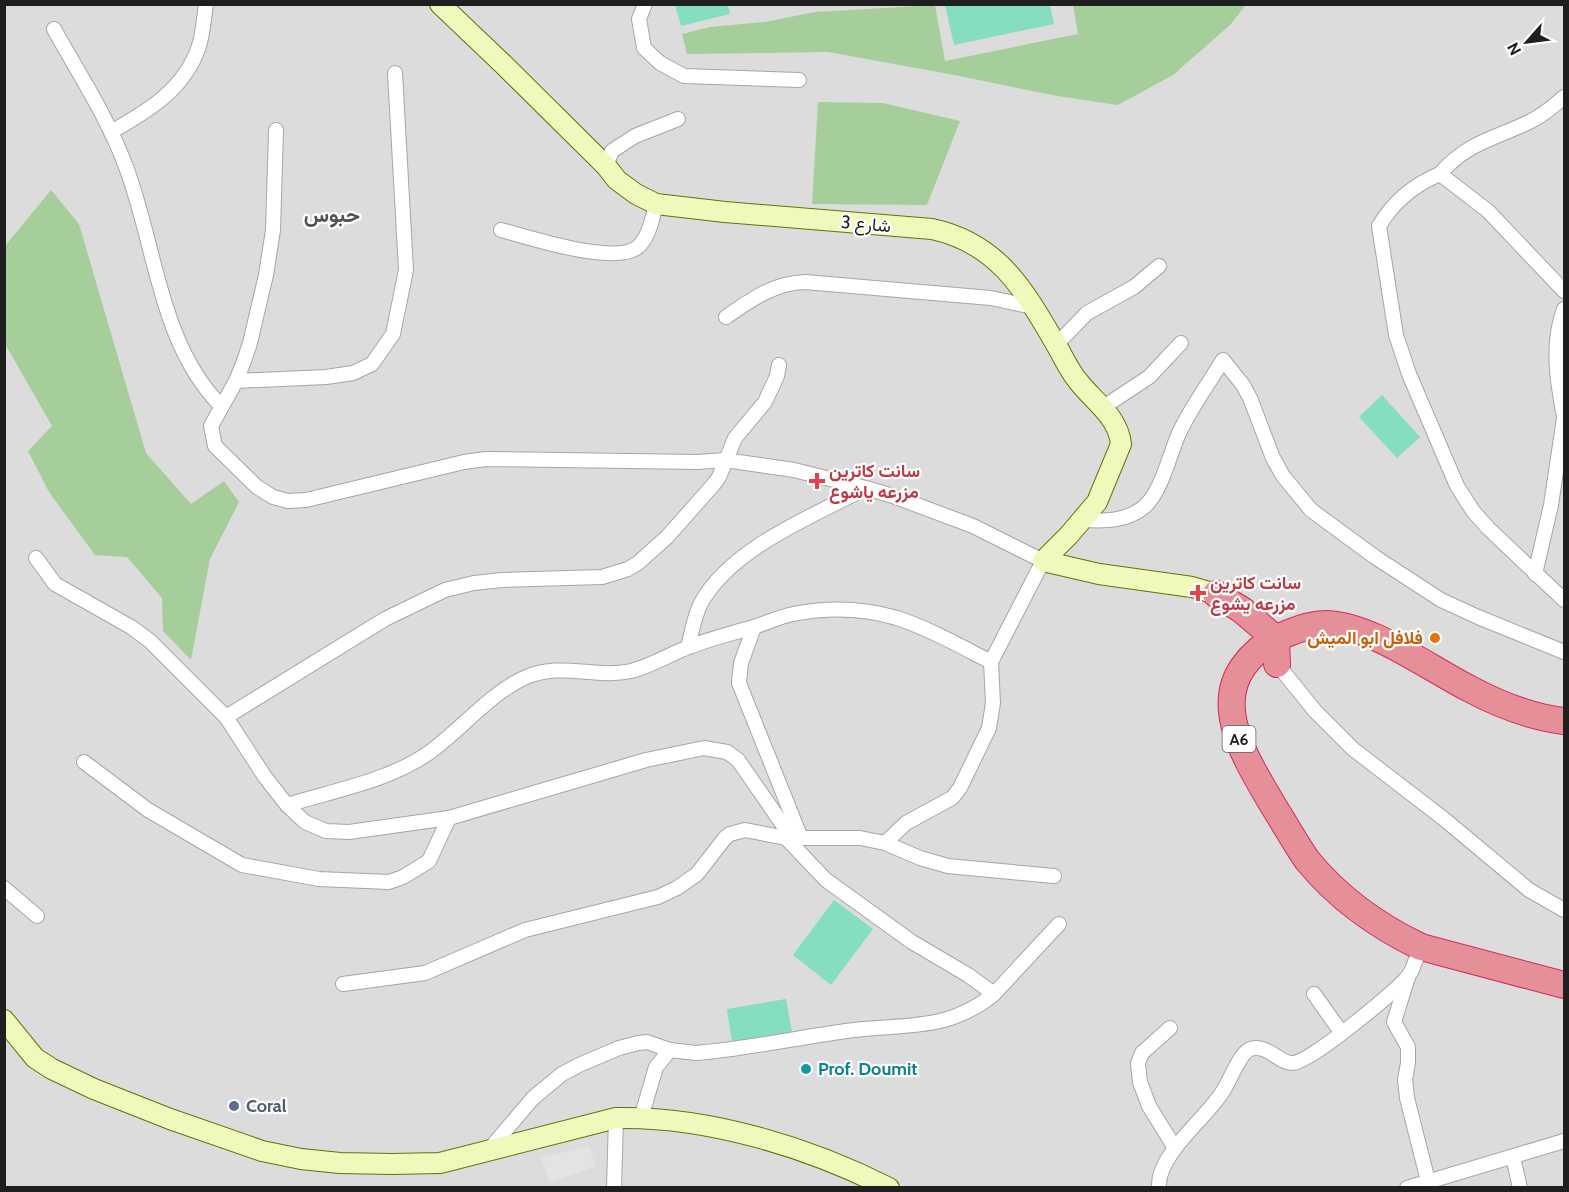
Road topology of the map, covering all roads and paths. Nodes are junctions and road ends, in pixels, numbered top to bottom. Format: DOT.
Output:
graph roads {
  1 [pos="206,4"];
  2 [pos="440,4"];
  3 [pos="645,4"];
  4 [pos="54,29"];
  5 [pos="394,73"];
  6 [pos="799,80"];
  7 [pos="1564,97"];
  8 [pos="678,119"];
  9 [pos="276,130"];
  10 [pos="111,132"];
  11 [pos="606,166"];
  12 [pos="1440,174"];
  13 [pos="656,204"];
  14 [pos="501,230"];
  15 [pos="1159,266"];
  16 [pos="1564,291"];
  17 [pos="1033,307"];
  18 [pos="1564,309"];
  19 [pos="726,317"];
  20 [pos="1181,343"];
  21 [pos="1056,345"];
  22 [pos="779,365"];
  23 [pos="236,381"];
  24 [pos="221,406"];
  25 [pos="1102,408"];
  26 [pos="1564,417"];
  27 [pos="725,460"];
  28 [pos="866,488"];
  29 [pos="1083,520"];
  30 [pos="36,558"];
  31 [pos="1043,561"];
  32 [pos="1535,574"];
  33 [pos="1216,594"];
  34 [pos="1564,600"];
  35 [pos="754,627"];
  36 [pos="688,647"];
  37 [pos="1270,651"];
  38 [pos="1564,652"];
  39 [pos="991,662"];
  40 [pos="226,717"];
  41 [pos="1564,721"];
  42 [pos="84,762"];
  43 [pos="287,805"];
  44 [pos="449,818"];
  45 [pos="793,838"];
  46 [pos="885,843"];
  47 [pos="1054,876"];
  48 [pos="4,888"];
  49 [pos="1564,910"];
  50 [pos="37,915"];
  51 [pos="1059,924"];
  52 [pos="1421,947"];
  53 [pos="1408,976"];
  54 [pos="343,984"];
  55 [pos="1564,985"];
  56 [pos="994,994"];
  57 [pos="1314,994"];
  58 [pos="4,1020"];
  59 [pos="1170,1028"];
  60 [pos="1341,1032"];
  61 [pos="670,1050"];
  62 [pos="616,1118"];
  63 [pos="641,1118"];
  64 [pos="1564,1141"];
  65 [pos="1175,1148"];
  66 [pos="486,1153"];
  67 [pos="1513,1157"];
  68 [pos="1428,1181"];
  69 [pos="614,1188"];
  70 [pos="889,1188"];
  71 [pos="1159,1188"];
  72 [pos="1407,1188"];
  73 [pos="1520,1188"];
  1 -- 10 [label="street"];
  2 -- 11 [label="street, شارع 3"];
  3 -- 6 [label="street"];
  4 -- 10 [label="street"];
  5 -- 23 [label="street"];
  7 -- 12 [label="street"];
  8 -- 11 [label="street"];
  9 -- 23 [label="street"];
  10 -- 24 [label="street"];
  11 -- 13 [label="street, شارع 3"];
  12 -- 16 [label="street"];
  12 -- 32 [label="street"];
  13 -- 14 [label="street"];
  13 -- 17 [label="street, شارع 3"];
  15 -- 21 [label="street"];
  17 -- 19 [label="street"];
  17 -- 21 [label="street, شارع 3"];
  18 -- 26 [label="street"];
  20 -- 25 [label="street"];
  21 -- 25 [label="street, شارع 3"];
  22 -- 27 [label="street"];
  23 -- 24 [label="street"];
  24 -- 27 [label="street"];
  25 -- 29 [label="street, شارع 3"];
  26 -- 32 [label="street"];
  27 -- 28 [label="street"];
  27 -- 40 [label="street"];
  28 -- 31 [label="street"];
  28 -- 36 [label="street"];
  29 -- 31 [label="street, شارع 3"];
  29 -- 38 [label="street"];
  30 -- 40 [label="street"];
  31 -- 33 [label="street"];
  31 -- 39 [label="street"];
  32 -- 34 [label="street"];
  33 -- 37 [label="highway"];
  35 -- 36 [label="street"];
  35 -- 39 [label="street"];
  35 -- 45 [label="street"];
  36 -- 43 [label="street"];
  37 -- 41 [label="highway"];
  37 -- 49 [label="street"];
  37 -- 52 [label="highway, A6"];
  39 -- 46 [label="street"];
  40 -- 43 [label="street"];
  42 -- 44 [label="street"];
  43 -- 44 [label="street"];
  44 -- 45 [label="street"];
  45 -- 46 [label="street"];
  45 -- 54 [label="street"];
  45 -- 56 [label="street"];
  46 -- 47 [label="street"];
  48 -- 50 [label="street"];
  51 -- 56 [label="street"];
  52 -- 53 [label="street"];
  52 -- 55 [label="highway, A6"];
  53 -- 60 [label="street"];
  53 -- 68 [label="street"];
  56 -- 61 [label="street"];
  57 -- 60 [label="street"];
  58 -- 66 [label="street"];
  59 -- 65 [label="street"];
  60 -- 65 [label="street"];
  61 -- 63 [label="street"];
  61 -- 66 [label="street"];
  62 -- 63 [label="street"];
  62 -- 66 [label="street"];
  62 -- 69 [label="street"];
  63 -- 70 [label="street"];
  64 -- 67 [label="street"];
  65 -- 71 [label="street"];
  67 -- 68 [label="street"];
  67 -- 73 [label="street"];
  68 -- 72 [label="street"];
}
